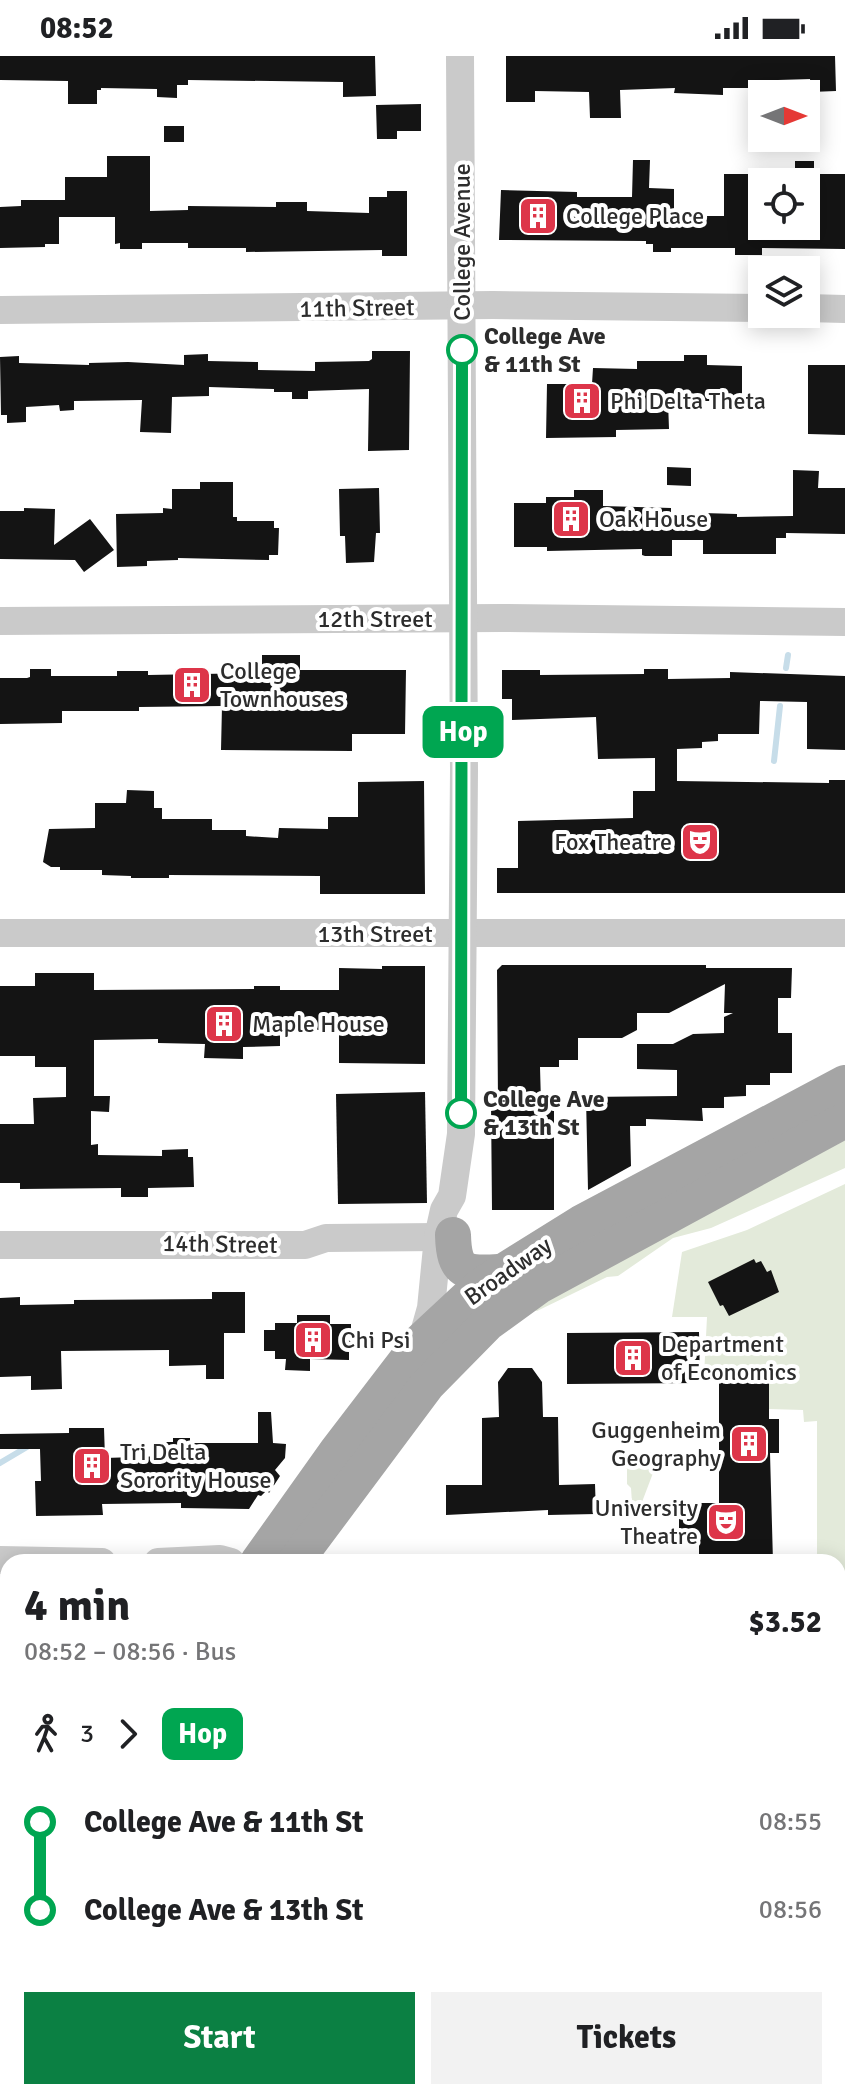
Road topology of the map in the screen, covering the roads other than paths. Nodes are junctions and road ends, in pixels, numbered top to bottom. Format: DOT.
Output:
graph roads {
  1 [pos="460,56"];
  2 [pos="462,306"];
  3 [pos="748,308"];
  4 [pos="820,308"];
  5 [pos="845,309"];
  6 [pos="0,310"];
  7 [pos="462,618"];
  8 [pos="0,621"];
  9 [pos="845,622"];
  10 [pos="0,933"];
  11 [pos="845,933"];
  12 [pos="463,934"];
  13 [pos="845,1083"];
  14 [pos="845,1120"];
  15 [pos="445,1236"];
  16 [pos="0,1245"];
  17 [pos="499,1272"];
  18 [pos="434,1329"];
  19 [pos="427,1385"];
  20 [pos="264,1554"];
  21 [pos="301,1554"];
  1 -- 2 [label="street, College Avenue"];
  2 -- 3 [label="street, 11th Street"];
  2 -- 6 [label="street, 11th Street"];
  2 -- 7 [label="street, College Avenue"];
  4 -- 5 [label="street"];
  7 -- 8 [label="street, 12th Street"];
  7 -- 9 [label="street, 12th Street"];
  7 -- 12 [label="street, College Avenue"];
  10 -- 12 [label="street, 13th Street"];
  11 -- 12 [label="street, 13th Street"];
  12 -- 15 [label="street, College Avenue"];
  13 -- 17 [label="main road, Broadway"];
  14 -- 19 [label="main road, Broadway"];
  15 -- 16 [label="street, 14th Street"];
  15 -- 17 [label="main road"];
  15 -- 18 [label="street, College Avenue"];
  17 -- 18 [label="main road, Broadway"];
  18 -- 19 [label="main road"];
  18 -- 20 [label="main road, Broadway"];
  19 -- 21 [label="main road, Broadway"];
}
